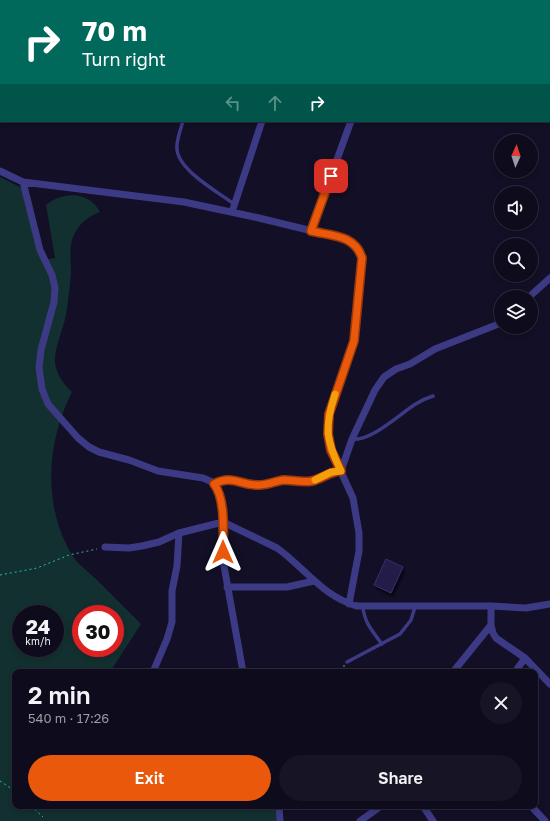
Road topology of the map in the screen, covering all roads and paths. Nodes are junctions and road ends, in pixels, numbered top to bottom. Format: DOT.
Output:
graph roads {
  1 [pos="183,122"];
  2 [pos="262,122"];
  3 [pos="351,122"];
  4 [pos="0,171"];
  5 [pos="23,182"];
  6 [pos="235,204"];
  7 [pos="232,212"];
  8 [pos="311,231"];
  9 [pos="550,278"];
  10 [pos="537,290"];
  11 [pos="494,326"];
  12 [pos="433,396"];
  13 [pos="352,439"];
  14 [pos="341,471"];
  15 [pos="214,484"];
  16 [pos="223,522"];
  17 [pos="179,533"];
  18 [pos="105,547"];
  19 [pos="0,576"];
  20 [pos="314,581"];
  21 [pos="227,587"];
  22 [pos="349,604"];
  23 [pos="550,604"];
  24 [pos="491,606"];
  25 [pos="363,607"];
  26 [pos="415,607"];
  27 [pos="491,625"];
  28 [pos="382,644"];
  29 [pos="525,658"];
  30 [pos="347,662"];
  31 [pos="154,669"];
  32 [pos="242,669"];
  33 [pos="455,669"];
  34 [pos="518,669"];
  35 [pos="536,669"];
  36 [pos="538,672"];
  37 [pos="550,684"];
  38 [pos="0,782"];
  39 [pos="12,789"];
  40 [pos="34,809"];
  41 [pos="279,809"];
  42 [pos="377,809"];
  43 [pos="425,809"];
  44 [pos="533,809"];
  45 [pos="42,817"];
  46 [pos="280,821"];
  47 [pos="360,821"];
  48 [pos="434,821"];
  49 [pos="545,821"];
  1 -- 6 [label="lane"];
  2 -- 6 [label="street"];
  3 -- 8 [label="street"];
  4 -- 5 [label="street"];
  5 -- 7 [label="street"];
  5 -- 15 [label="street"];
  6 -- 7 [label="street"];
  7 -- 8 [label="street"];
  8 -- 14 [label="street"];
  9 -- 10 [label="street"];
  11 -- 13 [label="street"];
  12 -- 13 [label="lane"];
  13 -- 14 [label="street"];
  14 -- 15 [label="street"];
  14 -- 22 [label="street"];
  15 -- 16 [label="street"];
  16 -- 17 [label="street"];
  16 -- 20 [label="street"];
  16 -- 21 [label="street"];
  17 -- 18 [label="street"];
  17 -- 31 [label="street"];
  18 -- 19 [label="path"];
  20 -- 21 [label="street"];
  20 -- 22 [label="street"];
  21 -- 32 [label="street"];
  22 -- 25 [label="street"];
  23 -- 24 [label="street"];
  24 -- 26 [label="street"];
  24 -- 27 [label="street"];
  25 -- 26 [label="street"];
  25 -- 28 [label="lane"];
  26 -- 28 [label="lane"];
  27 -- 29 [label="street"];
  27 -- 33 [label="street"];
  28 -- 30 [label="lane"];
  29 -- 34 [label="street"];
  29 -- 35 [label="street"];
  36 -- 37 [label="street"];
  38 -- 39 [label="path"];
  40 -- 45 [label="path"];
  41 -- 46 [label="street"];
  42 -- 47 [label="street"];
  43 -- 48 [label="street"];
  44 -- 49 [label="street"];
}
